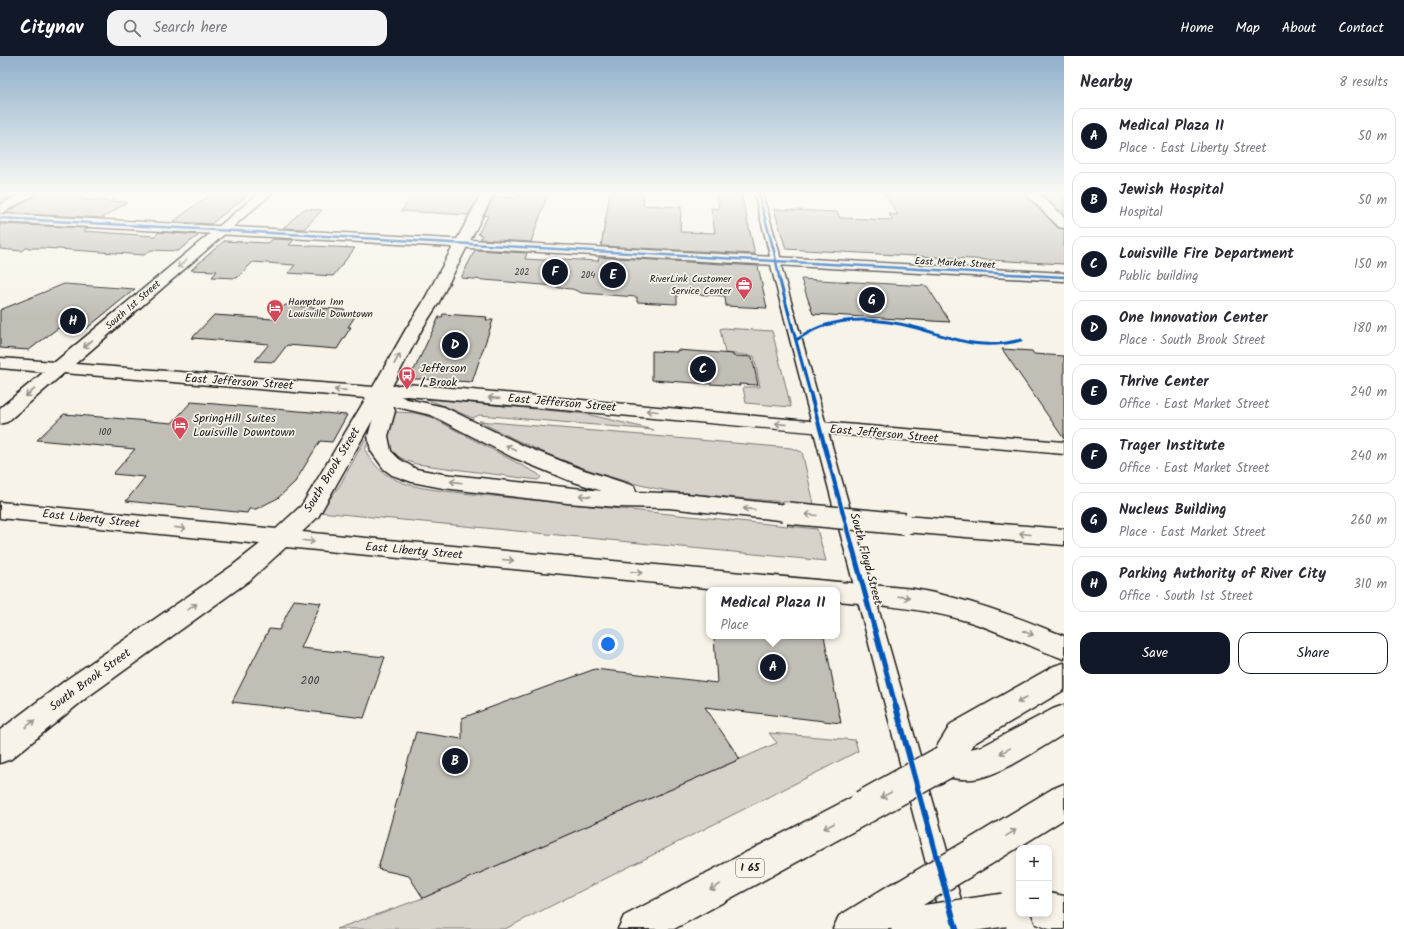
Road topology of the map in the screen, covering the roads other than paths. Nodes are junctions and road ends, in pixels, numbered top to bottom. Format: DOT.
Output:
graph roads {
  1 [pos="218,234"];
  2 [pos="291,234"];
  3 [pos="467,234"];
  4 [pos="769,234"];
  5 [pos="462,243"];
  6 [pos="775,261"];
  7 [pos="1064,278"];
  8 [pos="0,364"];
  9 [pos="59,368"];
  10 [pos="378,393"];
  11 [pos="0,418"];
  12 [pos="820,428"];
  13 [pos="1064,448"];
  14 [pos="652,499"];
  15 [pos="0,510"];
  16 [pos="1064,537"];
  17 [pos="280,538"];
  18 [pos="796,587"];
  19 [pos="840,591"];
  20 [pos="865,594"];
  21 [pos="1064,648"];
  22 [pos="1060,677"];
  23 [pos="1064,719"];
  24 [pos="0,749"];
  25 [pos="945,762"];
  26 [pos="1064,800"];
  27 [pos="905,910"];
  28 [pos="1011,910"];
  29 [pos="1052,912"];
  30 [pos="1064,914"];
  31 [pos="637,929"];
  32 [pos="852,929"];
  33 [pos="870,929"];
  34 [pos="956,929"];
  1 -- 9 [label="main road, South 1st Street, one-way"];
  2 -- 5 [label="main road, East Market Street"];
  3 -- 5 [label="main road, South Brook Street"];
  4 -- 6 [label="street, South Floyd Street"];
  5 -- 6 [label="main road, East Market Street"];
  10 -- 5 [label="main road, South Brook Street, one-way"];
  6 -- 7 [label="main road, East Market Street"];
  6 -- 12 [label="street, South Floyd Street"];
  8 -- 9 [label="main road, East Jefferson Street"];
  10 -- 9 [label="main road, East Jefferson Street, one-way"];
  9 -- 11 [label="main road, South 1st Street, one-way"];
  12 -- 10 [label="main road, East Jefferson Street, one-way"];
  14 -- 10 [label="main road, one-way"];
  14 -- 10 [label="main road, one-way"];
  10 -- 17 [label="main road, South Brook Street"];
  12 -- 13 [label="main road, East Jefferson Street"];
  12 -- 20 [label="street, South Floyd Street"];
  16 -- 14 [label="main road, one-way, bridge"];
  15 -- 17 [label="main road, East Liberty Street, one-way"];
  17 -- 18 [label="main road, East Liberty Street, one-way"];
  24 -- 17 [label="main road, South Brook Street, one-way"];
  19 -- 20 [label="main road"];
  20 -- 21 [label="main road, one-way"];
  20 -- 34 [label="street, South Floyd Street"];
  22 -- 25 [label="main road, one-way"];
  23 -- 25 [label="main road, one-way"];
  25 -- 31 [label="main road, I 65, one-way, bridge"];
  27 -- 26 [label="main road, one-way, bridge"];
  27 -- 28 [label="main road, bridge"];
  27 -- 32 [label="main road"];
  27 -- 33 [label="main road"];
  29 -- 30 [label="main road"];
}
